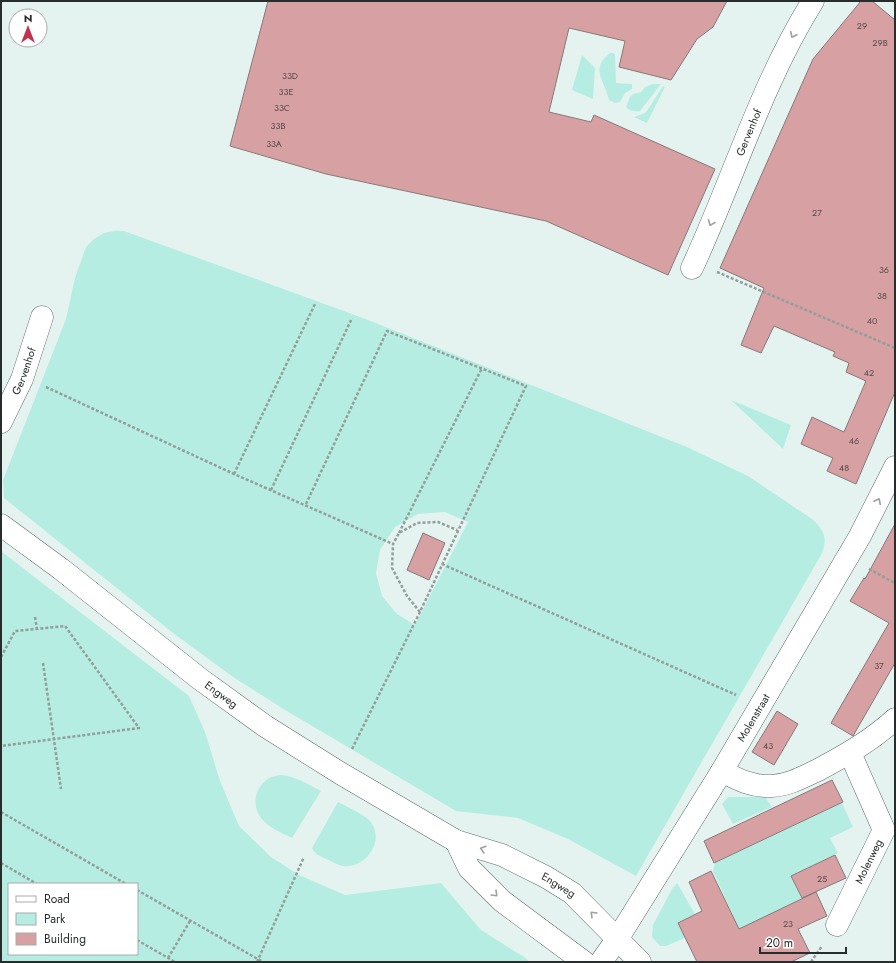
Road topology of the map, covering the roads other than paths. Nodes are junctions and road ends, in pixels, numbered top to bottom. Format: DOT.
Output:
graph roads {
  1 [pos="813,1"];
  2 [pos="693,265"];
  3 [pos="42,317"];
  4 [pos="1,422"];
  5 [pos="895,467"];
  6 [pos="1,525"];
  7 [pos="895,719"];
  8 [pos="850,753"];
  9 [pos="722,771"];
  10 [pos="456,841"];
  11 [pos="837,925"];
  12 [pos="618,938"];
  13 [pos="584,962"];
  14 [pos="601,962"];
  15 [pos="640,962"];
  1 -- 2 [label="street, Gervenhof, one-way"];
  3 -- 4 [label="street, Gervenhof"];
  9 -- 5 [label="street, Molenstraat, one-way"];
  6 -- 10 [label="street, Engweg"];
  7 -- 8 [label="street"];
  8 -- 9 [label="street"];
  8 -- 11 [label="street, Molenweg"];
  9 -- 12 [label="street, Molenstraat"];
  12 -- 10 [label="street, Engweg, one-way"];
  10 -- 13 [label="street, one-way"];
  12 -- 14 [label="street, Molenstraat"];
  12 -- 15 [label="street, Engweg"];
}
